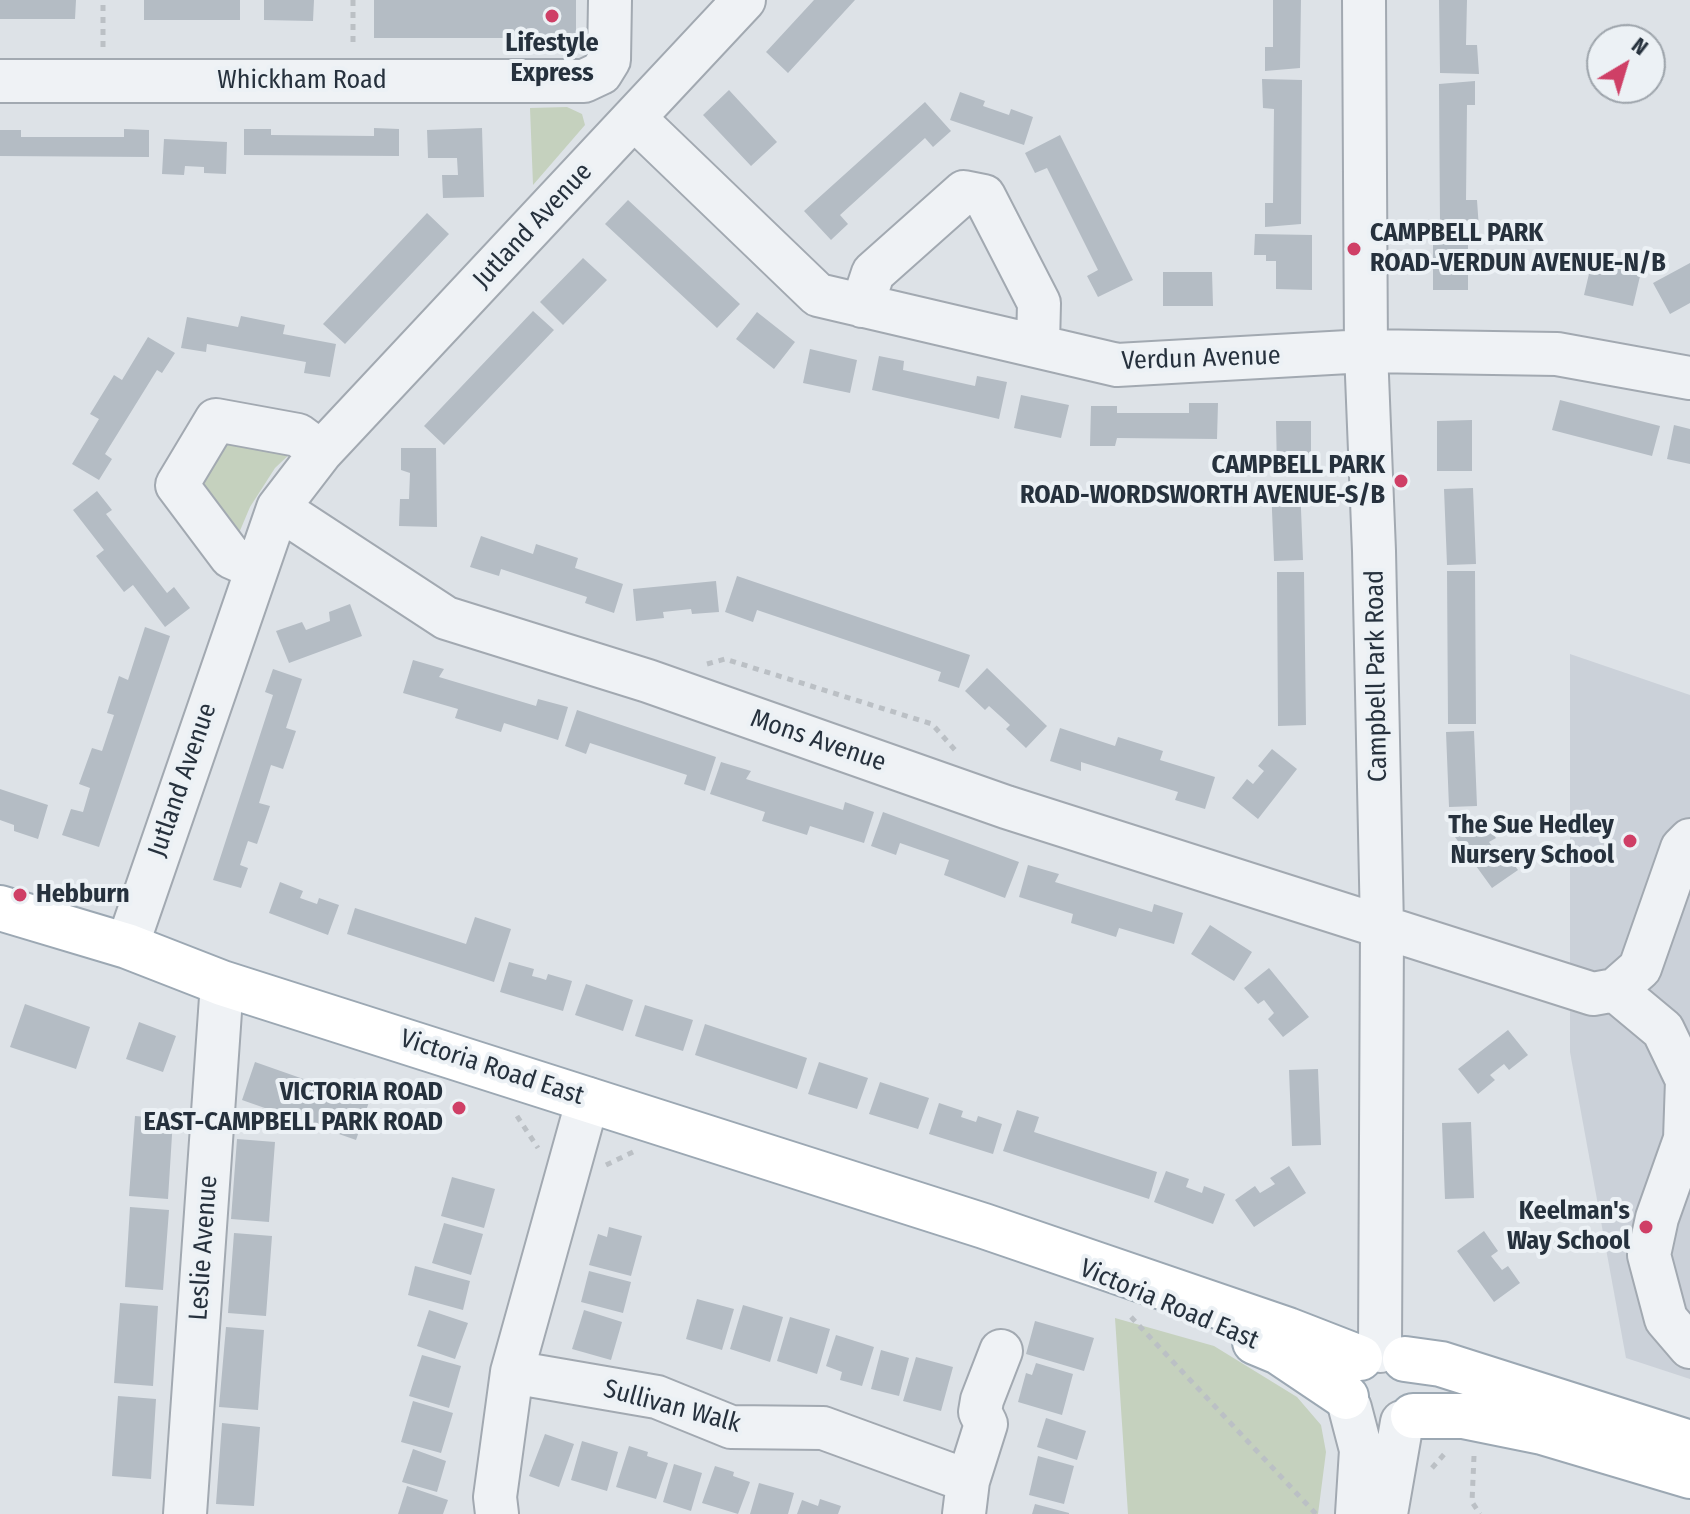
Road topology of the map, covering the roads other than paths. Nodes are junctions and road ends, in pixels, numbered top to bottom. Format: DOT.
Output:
graph roads {
  1 [pos="610,0"];
  2 [pos="744,0"];
  3 [pos="1364,0"];
  4 [pos="601,73"];
  5 [pos="0,81"];
  6 [pos="637,114"];
  7 [pos="862,306"];
  8 [pos="1038,345"];
  9 [pos="1366,351"];
  10 [pos="1690,378"];
  11 [pos="321,452"];
  12 [pos="278,508"];
  13 [pos="256,568"];
  14 [pos="1690,840"];
  15 [pos="0,908"];
  16 [pos="1382,927"];
  17 [pos="127,946"];
  18 [pos="222,983"];
  19 [pos="1615,990"];
  20 [pos="588,1099"];
  21 [pos="1690,1347"];
  22 [pos="1001,1351"];
  23 [pos="512,1372"];
  24 [pos="1368,1375"];
  25 [pos="1407,1419"];
  26 [pos="1690,1443"];
  27 [pos="1690,1476"];
  28 [pos="966,1498"];
  29 [pos="185,1514"];
  30 [pos="497,1514"];
  31 [pos="1357,1514"];
  32 [pos="1386,1514"];
  1 -- 4 [label="street"];
  2 -- 6 [label="street, Jutland Avenue"];
  3 -- 9 [label="street, Campbell Park Road"];
  4 -- 5 [label="street, Whickham Road"];
  4 -- 6 [label="street, Verdun Avenue"];
  6 -- 7 [label="street, Verdun Avenue"];
  6 -- 11 [label="street, Jutland Avenue"];
  7 -- 8 [label="street, Verdun Avenue"];
  7 -- 8 [label="street"];
  8 -- 9 [label="street, Verdun Avenue"];
  9 -- 10 [label="street, Verdun Avenue"];
  9 -- 16 [label="street, Campbell Park Road"];
  11 -- 12 [label="street, Jutland Avenue"];
  11 -- 13 [label="street"];
  12 -- 13 [label="street, Jutland Avenue"];
  12 -- 16 [label="street, Mons Avenue"];
  13 -- 17 [label="street, Jutland Avenue"];
  14 -- 19 [label="street"];
  15 -- 17 [label="main road, Victoria Road East"];
  16 -- 19 [label="street, Mons Avenue"];
  16 -- 24 [label="street, Campbell Park Road"];
  17 -- 18 [label="main road, Victoria Road East"];
  18 -- 20 [label="main road, Victoria Road East"];
  18 -- 29 [label="street, Leslie Avenue"];
  19 -- 21 [label="street"];
  20 -- 23 [label="street"];
  20 -- 24 [label="main road, Victoria Road East"];
  22 -- 28 [label="street"];
  23 -- 28 [label="street, Sullivan Walk"];
  23 -- 30 [label="street"];
  24 -- 25 [label="main road"];
  24 -- 25 [label="main road"];
  24 -- 26 [label="main road, Victoria Road East"];
  24 -- 31 [label="street, Campbell Park Road"];
  25 -- 27 [label="main road"];
  25 -- 32 [label="street"];
}
